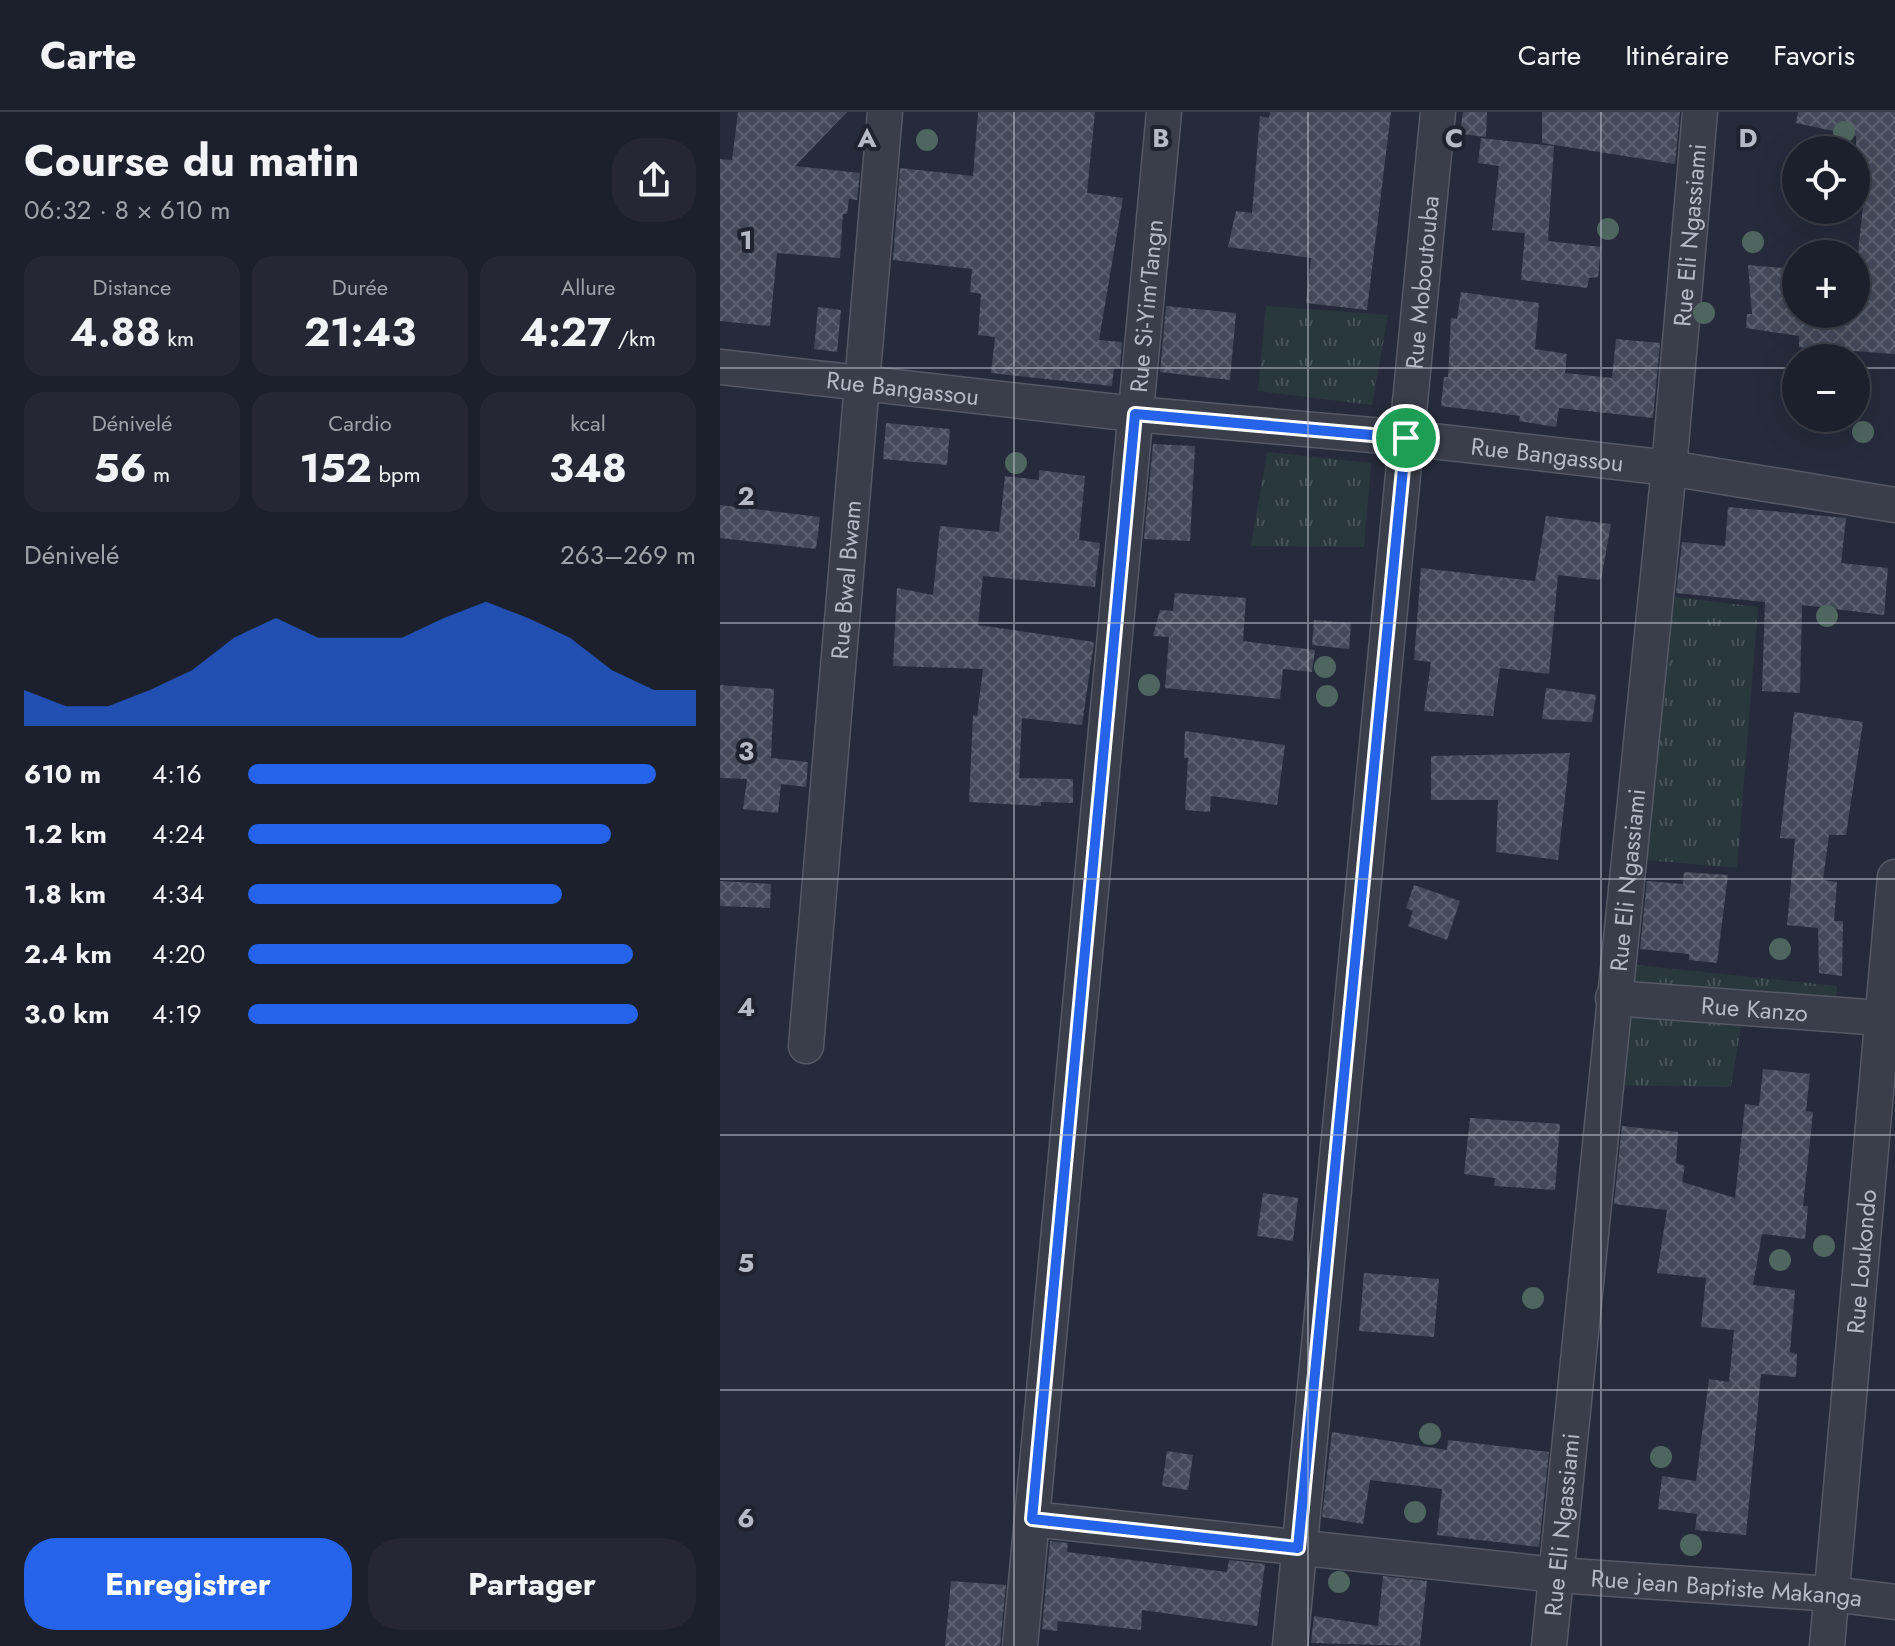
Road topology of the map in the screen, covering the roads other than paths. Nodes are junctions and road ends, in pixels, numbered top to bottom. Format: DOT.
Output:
graph roads {
  1 [pos="885,112"];
  2 [pos="1164,112"];
  3 [pos="1438,112"];
  4 [pos="1700,112"];
  5 [pos="720,367"];
  6 [pos="863,382"];
  7 [pos="1135,414"];
  8 [pos="1406,438"];
  9 [pos="1669,468"];
  10 [pos="1895,505"];
  11 [pos="1895,877"];
  12 [pos="1613,998"];
  13 [pos="1889,1019"];
  14 [pos="806,1046"];
  15 [pos="1032,1519"];
  16 [pos="1298,1548"];
  17 [pos="1557,1575"];
  18 [pos="1832,1594"];
  19 [pos="1895,1602"];
  20 [pos="1020,1646"];
  21 [pos="1290,1646"];
  22 [pos="1549,1646"];
  23 [pos="1827,1646"];
  1 -- 6 [label="street, Rue Bwal Bwam"];
  2 -- 7 [label="street, Rue Si-Yim'Tangn"];
  3 -- 8 [label="street, Rue Moboutouba"];
  4 -- 9 [label="street, Rue Eli Ngassiami"];
  5 -- 6 [label="street, Rue Bangassou"];
  6 -- 7 [label="street, Rue Bangassou"];
  6 -- 14 [label="street, Rue Bwal Bwam"];
  7 -- 8 [label="street, Rue Bangassou"];
  7 -- 15 [label="street, Rue Si-Yim'Tangn"];
  8 -- 9 [label="street, Rue Bangassou"];
  8 -- 16 [label="street, Rue Moboutouba"];
  9 -- 10 [label="street, Rue Bangassou"];
  9 -- 12 [label="street, Rue Eli Ngassiami"];
  11 -- 13 [label="street, Rue Loukondo"];
  12 -- 13 [label="street, Rue Kanzo"];
  12 -- 17 [label="street, Rue Eli Ngassiami"];
  13 -- 18 [label="street, Rue Loukondo"];
  15 -- 16 [label="street, Rue jean Baptiste Makanga"];
  15 -- 20 [label="street, Rue Si-Yim'Tangn"];
  16 -- 17 [label="street, Rue jean Baptiste Makanga"];
  16 -- 21 [label="street, Rue Moboutouba"];
  17 -- 18 [label="street, Rue jean Baptiste Makanga"];
  17 -- 22 [label="street, Rue Eli Ngassiami"];
  18 -- 19 [label="street, Rue jean Baptiste Makanga"];
  18 -- 23 [label="street, Rue Loukondo"];
}
